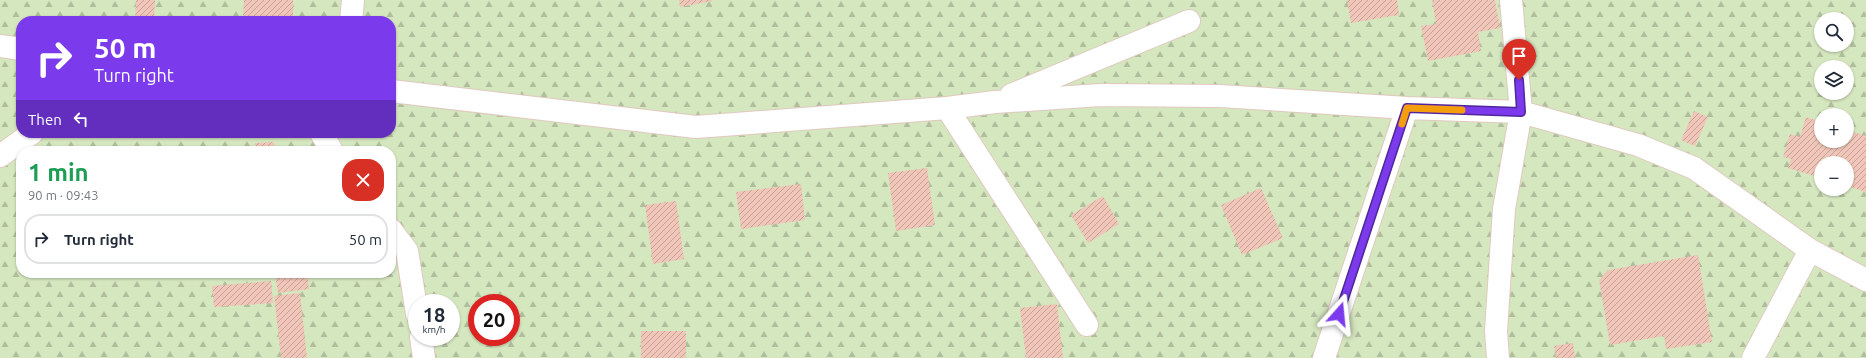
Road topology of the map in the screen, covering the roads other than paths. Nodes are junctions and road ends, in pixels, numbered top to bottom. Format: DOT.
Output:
graph roads {
  1 [pos="353,0"];
  2 [pos="1511,0"];
  3 [pos="351,16"];
  4 [pos="1189,21"];
  5 [pos="0,46"];
  6 [pos="16,48"];
  7 [pos="396,92"];
  8 [pos="995,102"];
  9 [pos="947,108"];
  10 [pos="1407,108"];
  11 [pos="1521,112"];
  12 [pos="25,138"];
  13 [pos="0,156"];
  14 [pos="396,237"];
  15 [pos="1810,250"];
  16 [pos="1866,280"];
  17 [pos="414,294"];
  18 [pos="1087,325"];
  19 [pos="422,346"];
  20 [pos="424,358"];
  21 [pos="1324,358"];
  22 [pos="1498,358"];
  23 [pos="1753,358"];
  1 -- 3 [label="street"];
  2 -- 11 [label="street"];
  4 -- 8 [label="street"];
  5 -- 6 [label="street"];
  7 -- 9 [label="street"];
  8 -- 9 [label="street"];
  8 -- 10 [label="street"];
  9 -- 18 [label="street"];
  10 -- 11 [label="street"];
  10 -- 21 [label="street"];
  11 -- 15 [label="street"];
  11 -- 22 [label="street"];
  12 -- 13 [label="street"];
  14 -- 17 [label="street"];
  15 -- 16 [label="street"];
  15 -- 23 [label="street"];
  19 -- 20 [label="street"];
}
